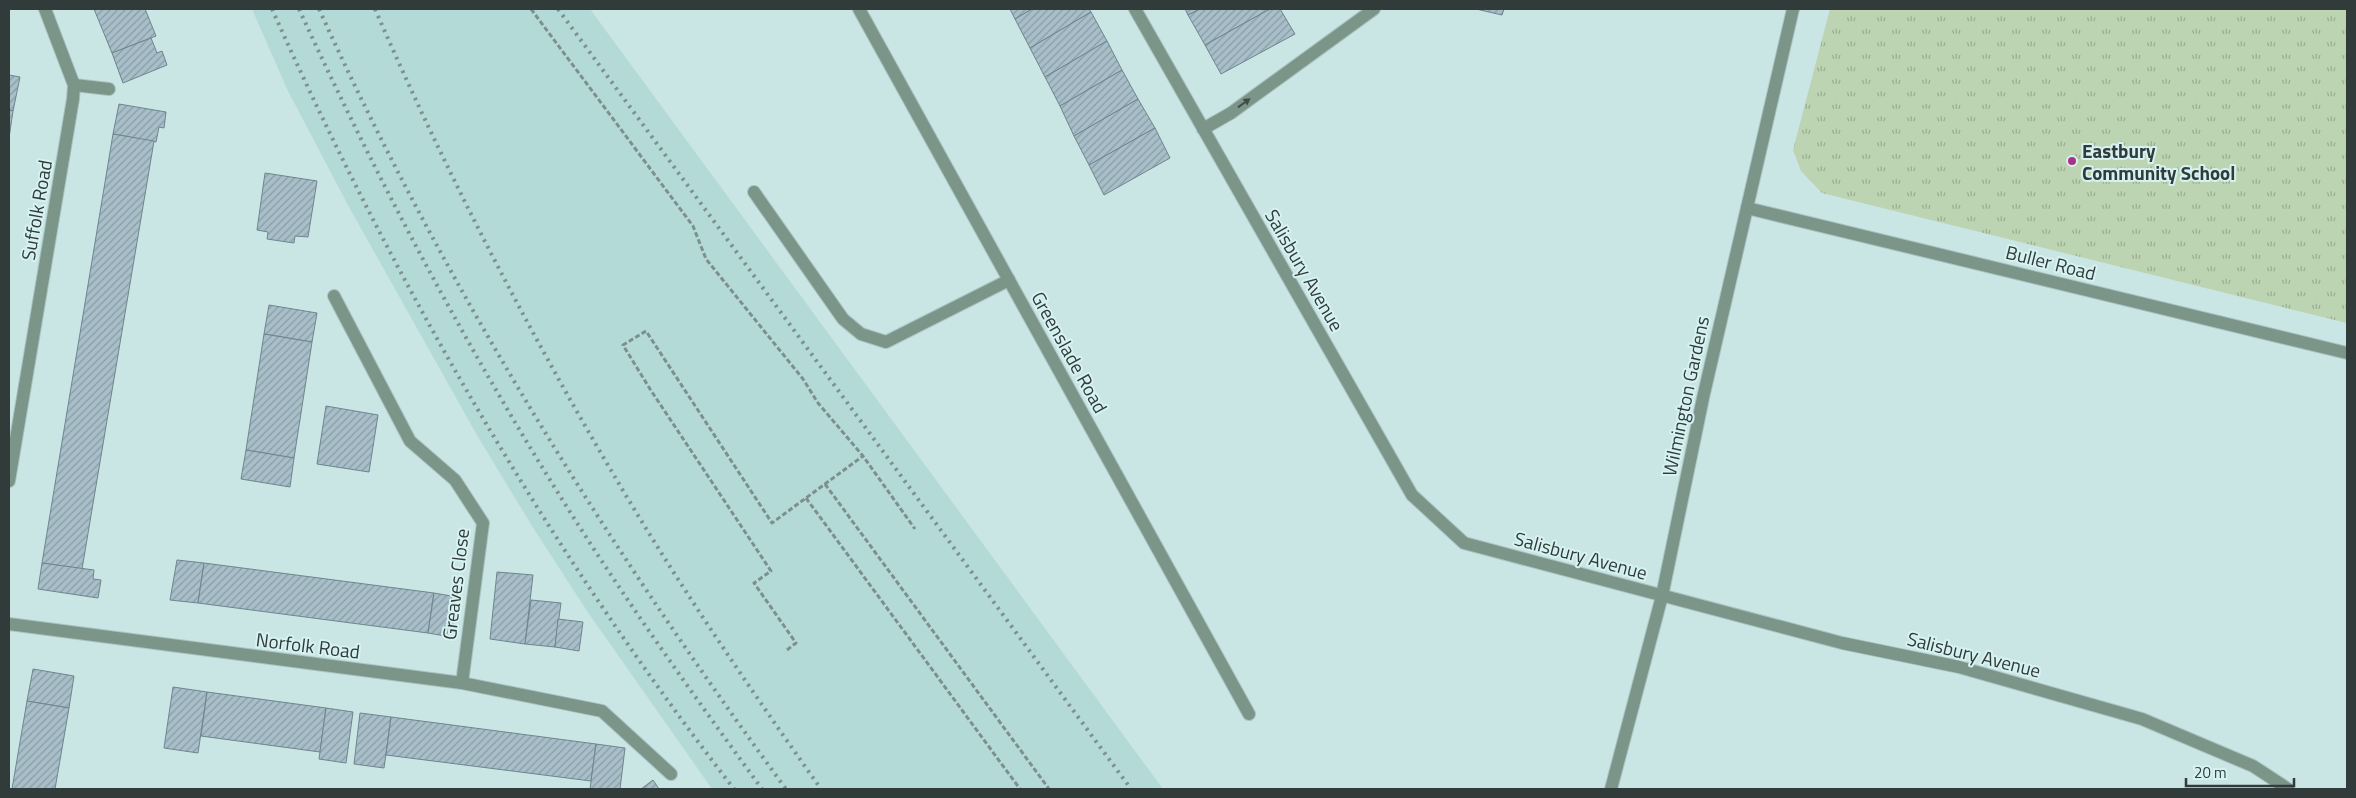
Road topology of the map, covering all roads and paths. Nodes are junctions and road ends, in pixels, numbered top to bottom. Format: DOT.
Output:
graph roads {
  1 [pos="45,9"];
  2 [pos="531,9"];
  3 [pos="859,9"];
  4 [pos="1135,9"];
  5 [pos="1374,9"];
  6 [pos="1793,9"];
  7 [pos="74,85"];
  8 [pos="109,89"];
  9 [pos="1203,129"];
  10 [pos="754,192"];
  11 [pos="1747,208"];
  12 [pos="1009,280"];
  13 [pos="334,296"];
  14 [pos="2347,352"];
  15 [pos="862,456"];
  16 [pos="9,481"];
  17 [pos="825,484"];
  18 [pos="806,498"];
  19 [pos="915,529"];
  20 [pos="1662,596"];
  21 [pos="9,624"];
  22 [pos="787,650"];
  23 [pos="462,684"];
  24 [pos="1249,714"];
  25 [pos="670,774"];
  26 [pos="1020,789"];
  27 [pos="1049,789"];
  28 [pos="1611,789"];
  29 [pos="2288,789"];
  1 -- 7 [label="street"];
  2 -- 15 [label="path"];
  3 -- 12 [label="street, Greenslade Road"];
  4 -- 9 [label="street, Salisbury Avenue"];
  9 -- 5 [label="street, one-way"];
  6 -- 11 [label="street, Wilmington Gardens"];
  7 -- 8 [label="street"];
  7 -- 16 [label="street, Suffolk Road"];
  9 -- 20 [label="street, Salisbury Avenue"];
  10 -- 12 [label="street"];
  11 -- 14 [label="street, Buller Road"];
  11 -- 20 [label="street, Wilmington Gardens"];
  12 -- 24 [label="street, Greenslade Road"];
  13 -- 23 [label="street, Greaves Close"];
  15 -- 17 [label="path"];
  15 -- 19 [label="path"];
  17 -- 18 [label="path"];
  17 -- 27 [label="path"];
  18 -- 22 [label="path"];
  18 -- 26 [label="path"];
  20 -- 28 [label="street, Wilmington Gardens"];
  20 -- 29 [label="street, Salisbury Avenue"];
  21 -- 23 [label="street, Norfolk Road"];
  23 -- 25 [label="street, Norfolk Road"];
}
